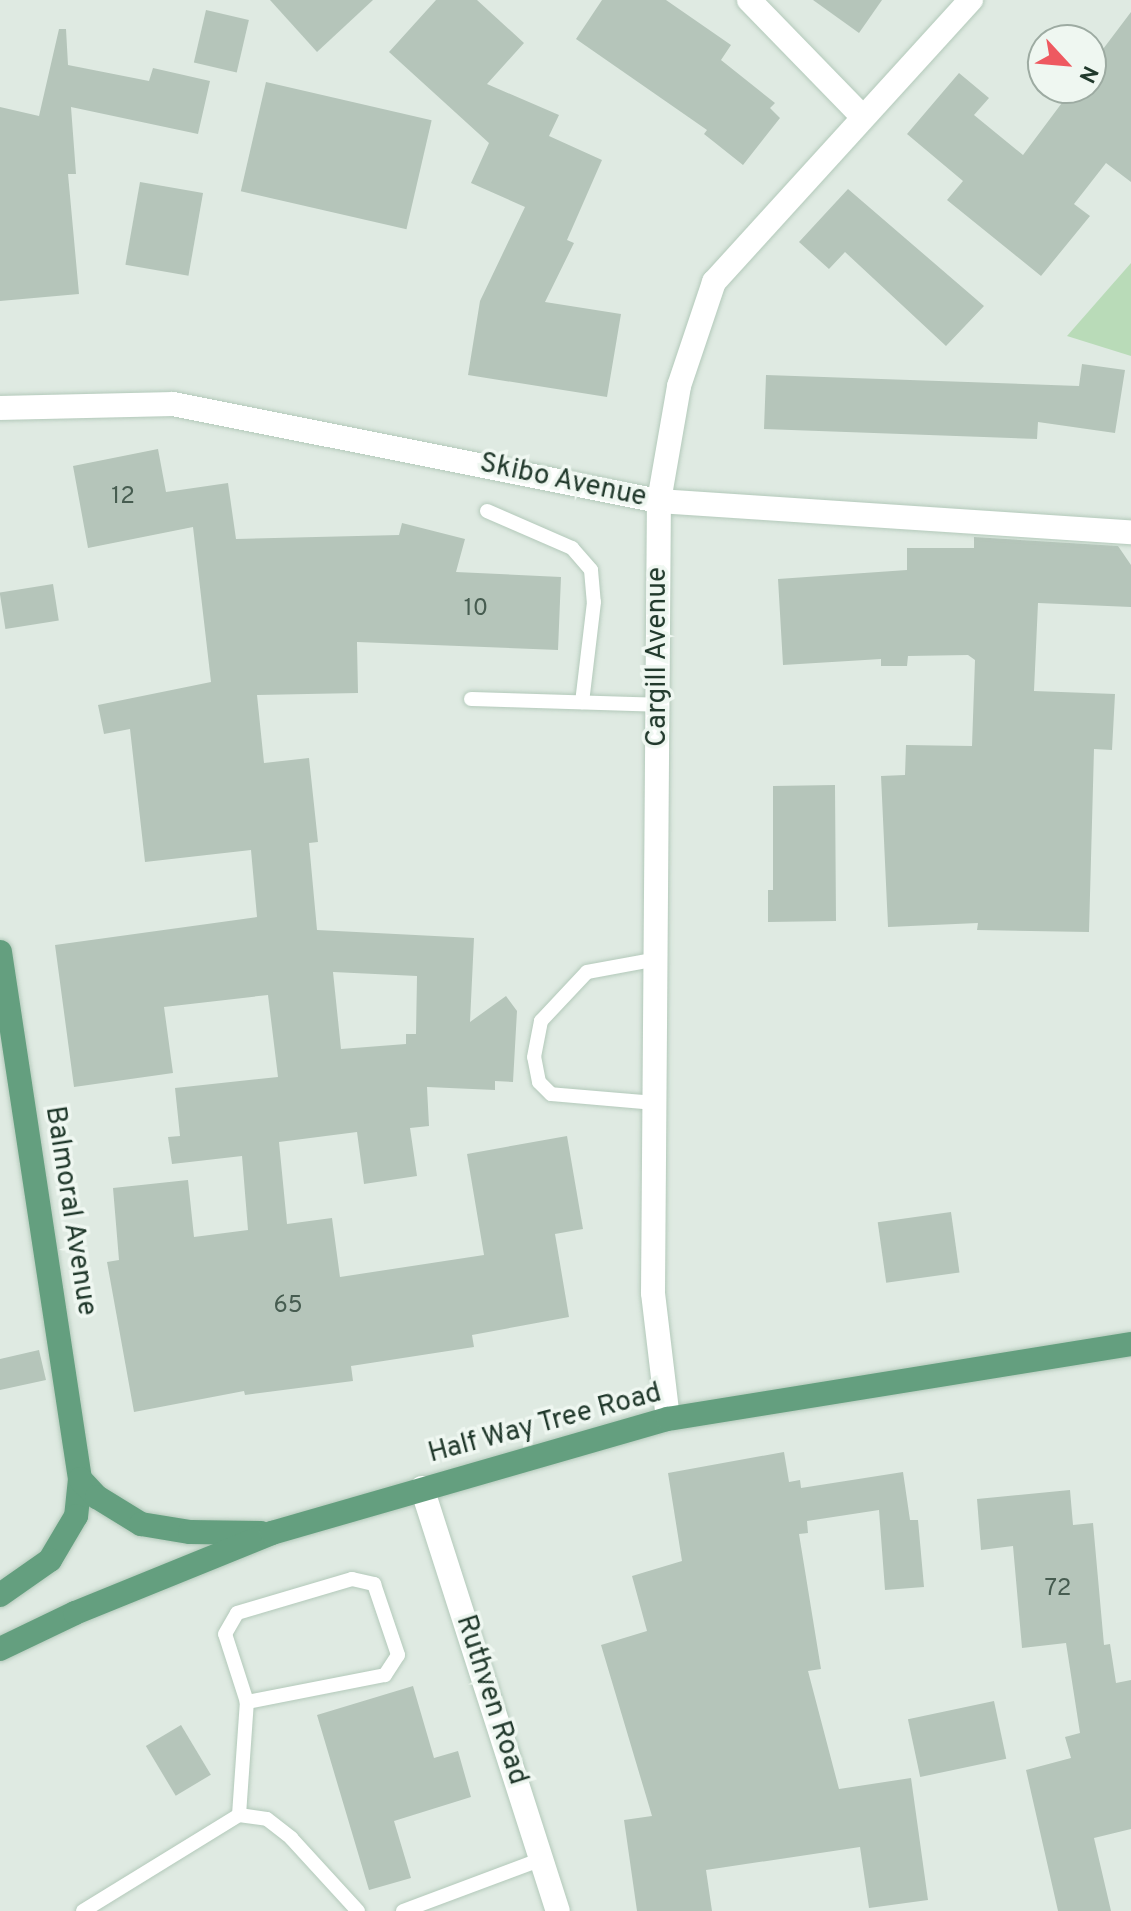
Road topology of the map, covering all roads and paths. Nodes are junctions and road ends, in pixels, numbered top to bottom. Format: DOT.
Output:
graph roads {
  1 [pos="749,0"];
  2 [pos="971,0"];
  3 [pos="862,116"];
  4 [pos="0,408"];
  5 [pos="659,501"];
  6 [pos="487,511"];
  7 [pos="1131,532"];
  8 [pos="471,699"];
  9 [pos="582,702"];
  10 [pos="658,705"];
  11 [pos="0,952"];
  12 [pos="657,959"];
  13 [pos="655,1103"];
  14 [pos="1131,1344"];
  15 [pos="668,1419"];
  16 [pos="80,1479"];
  17 [pos="422,1488"];
  18 [pos="272,1533"];
  19 [pos="0,1595"];
  20 [pos="0,1649"];
  21 [pos="247,1702"];
  22 [pos="239,1815"];
  23 [pos="542,1859"];
  24 [pos="83,1911"];
  25 [pos="358,1911"];
  26 [pos="403,1911"];
  27 [pos="558,1911"];
  1 -- 3 [label="street"];
  2 -- 3 [label="street, Cargill Avenue"];
  3 -- 5 [label="street, Cargill Avenue"];
  4 -- 5 [label="street, Skibo Avenue"];
  5 -- 7 [label="street, Skibo Avenue"];
  5 -- 10 [label="street, Cargill Avenue"];
  6 -- 9 [label="lane"];
  8 -- 9 [label="lane"];
  9 -- 10 [label="lane"];
  10 -- 12 [label="street, Cargill Avenue"];
  11 -- 16 [label="main road, Balmoral Avenue"];
  12 -- 13 [label="street, Cargill Avenue"];
  12 -- 13 [label="lane"];
  13 -- 15 [label="street, Cargill Avenue"];
  14 -- 15 [label="main road, Half Way Tree Road"];
  15 -- 17 [label="main road, Half Way Tree Road"];
  16 -- 18 [label="main road"];
  16 -- 19 [label="main road"];
  17 -- 18 [label="main road, Half Way Tree Road"];
  17 -- 23 [label="street, Ruthven Road"];
  18 -- 20 [label="main road, Half Way Tree Road"];
  21 -- 21 [label="lane"];
  21 -- 22 [label="lane"];
  22 -- 24 [label="lane"];
  22 -- 25 [label="lane"];
  23 -- 26 [label="lane"];
  23 -- 27 [label="street, Ruthven Road"];
}
